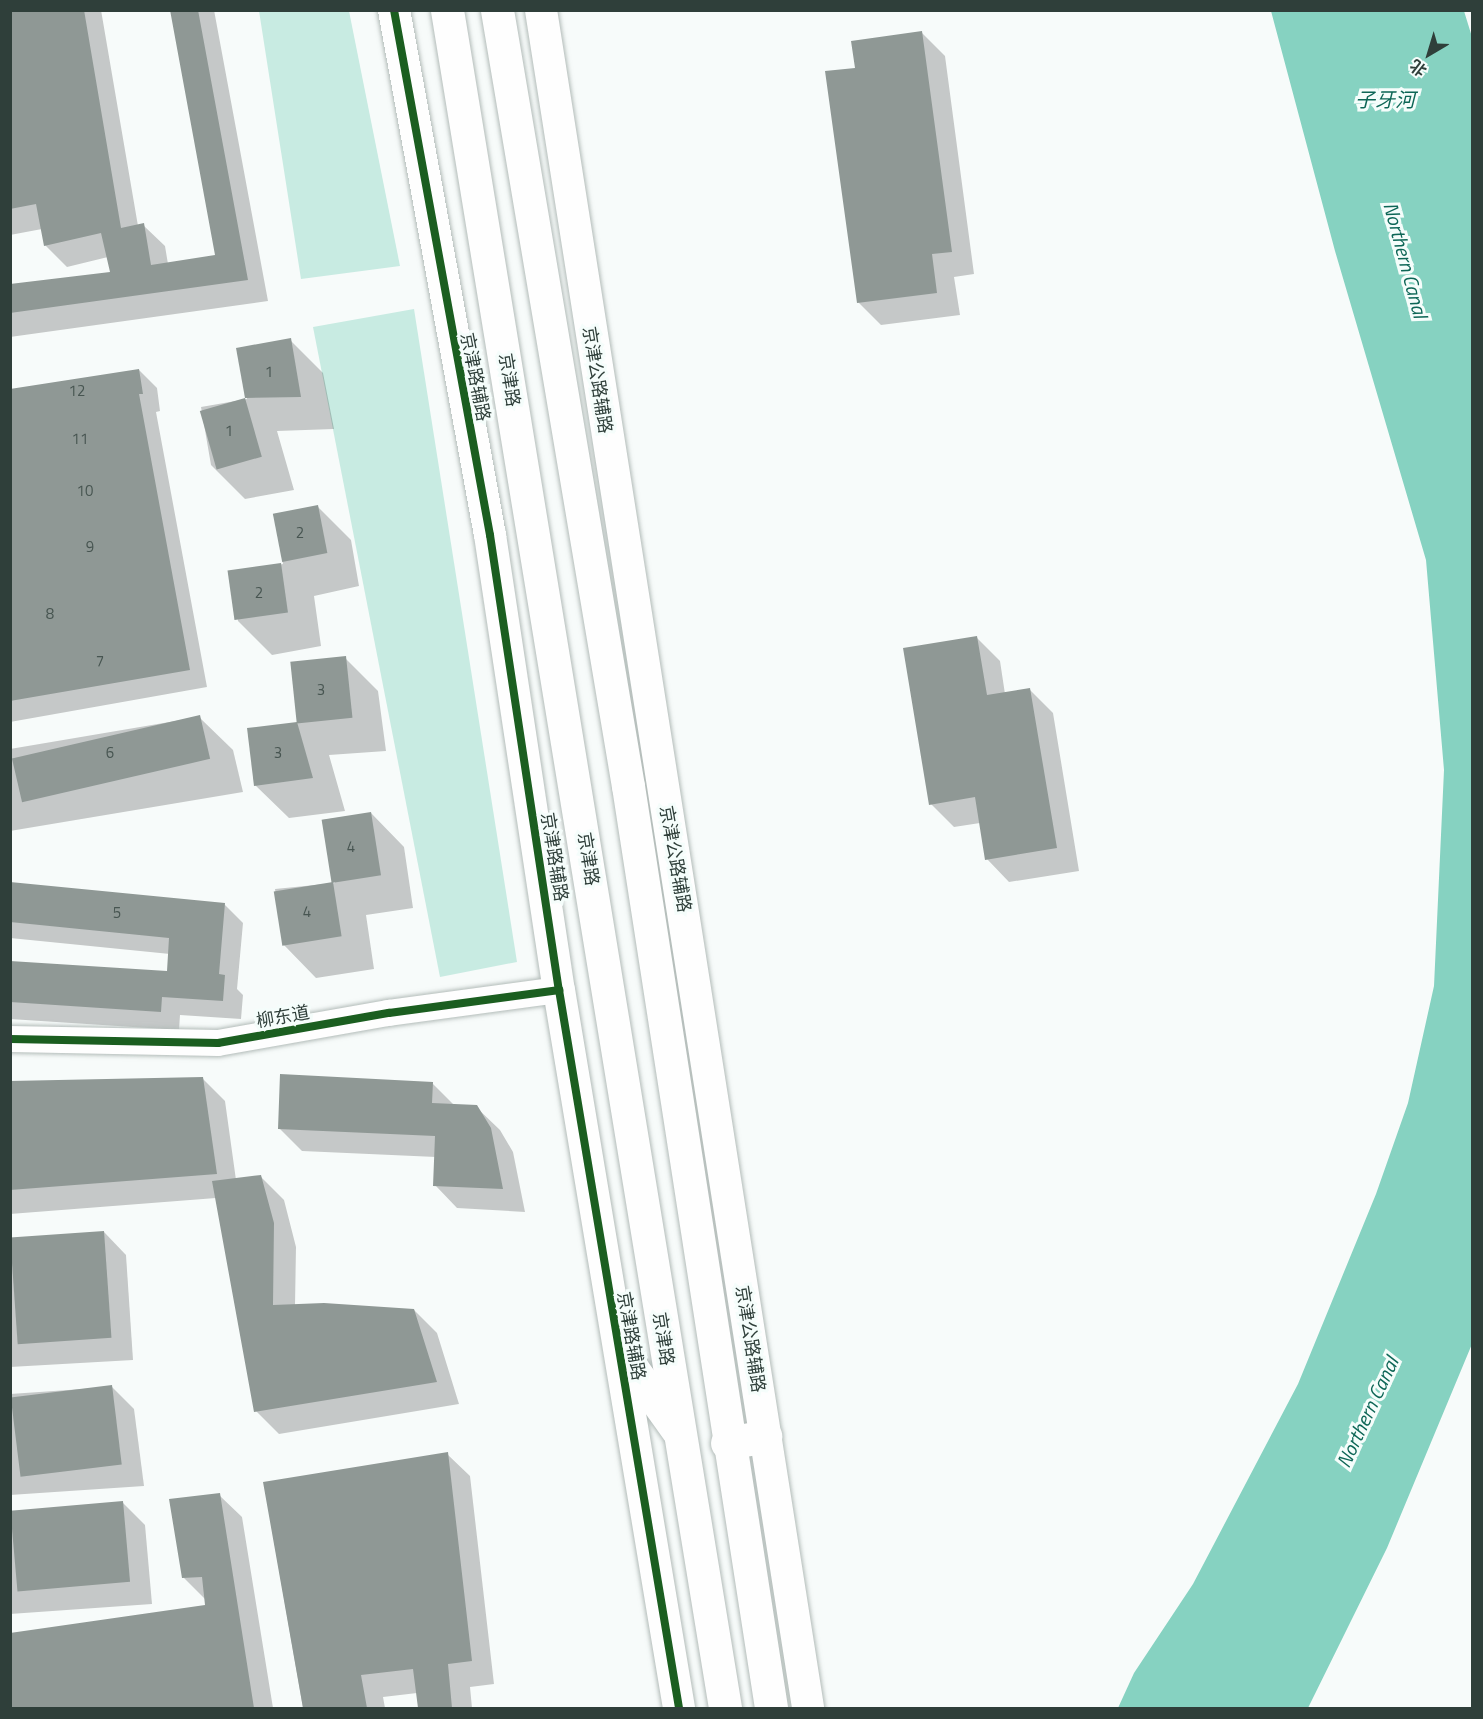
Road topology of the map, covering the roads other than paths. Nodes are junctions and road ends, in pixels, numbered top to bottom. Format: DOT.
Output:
graph roads {
  1 [pos="394,10"];
  2 [pos="447,10"];
  3 [pos="497,10"];
  4 [pos="541,10"];
  5 [pos="559,990"];
  6 [pos="10,1039"];
  7 [pos="618,1347"];
  8 [pos="677,1430"];
  9 [pos="765,1436"];
  10 [pos="727,1443"];
  11 [pos="679,1708"];
  12 [pos="725,1708"];
  13 [pos="771,1708"];
  14 [pos="808,1708"];
  1 -- 5 [label="street, 京津路辅路"];
  2 -- 8 [label="main road, 京津路"];
  3 -- 10 [label="main road"];
  4 -- 9 [label="street, 京津公路辅路"];
  5 -- 6 [label="street, 柳东道"];
  5 -- 7 [label="street, 京津路辅路"];
  7 -- 8 [label="street"];
  7 -- 11 [label="street, 京津路辅路"];
  8 -- 12 [label="main road, 京津路"];
  9 -- 10 [label="main road"];
  9 -- 14 [label="street, 京津公路辅路"];
  10 -- 13 [label="main road"];
}
